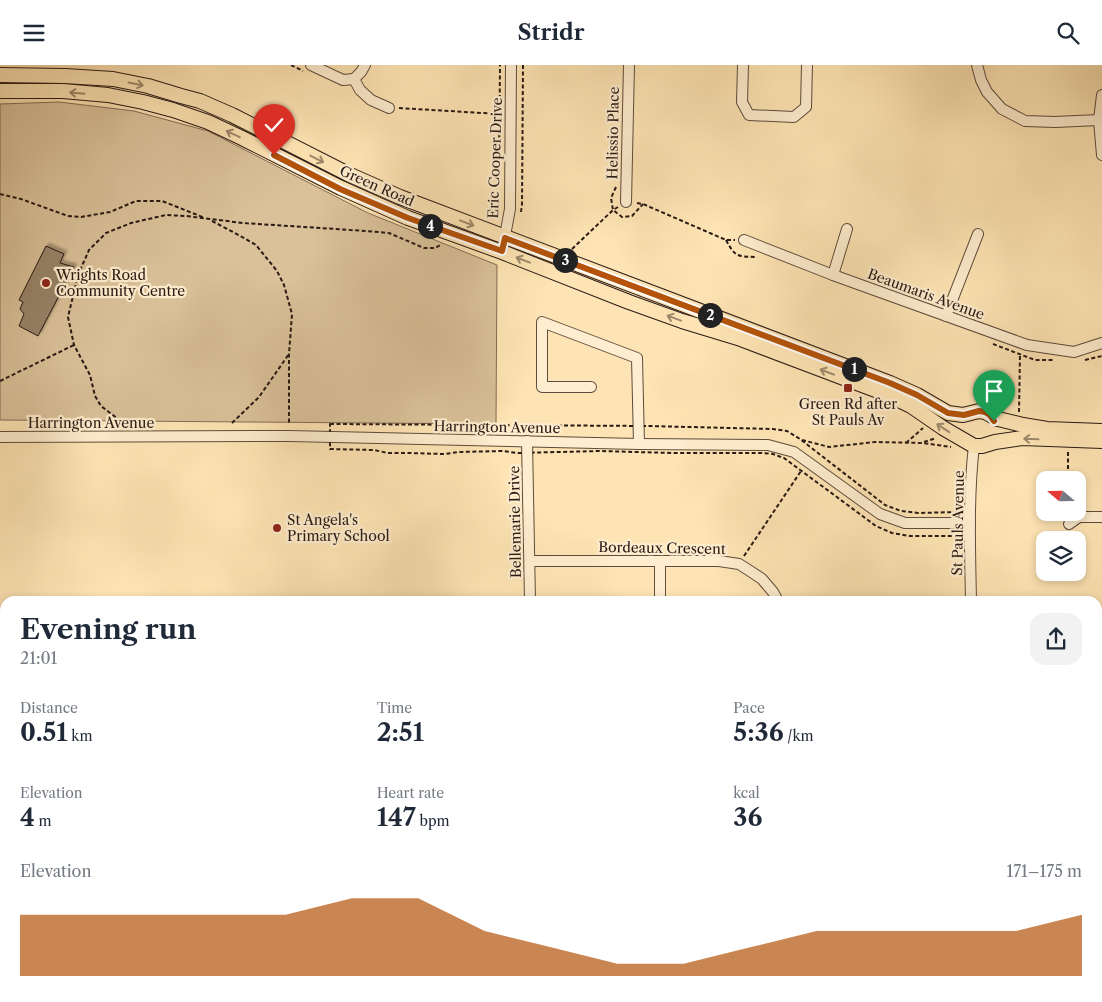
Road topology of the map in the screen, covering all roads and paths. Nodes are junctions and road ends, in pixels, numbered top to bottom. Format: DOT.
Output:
graph roads {
  1 [pos="310,65"];
  2 [pos="365,65"];
  3 [pos="500,65"];
  4 [pos="511,65"];
  5 [pos="523,65"];
  6 [pos="628,65"];
  7 [pos="743,65"];
  8 [pos="807,65"];
  9 [pos="977,65"];
  10 [pos="0,75"];
  11 [pos="354,79"];
  12 [pos="0,91"];
  13 [pos="1102,95"];
  14 [pos="389,108"];
  15 [pos="499,114"];
  16 [pos="1099,120"];
  17 [pos="1102,155"];
  18 [pos="499,179"];
  19 [pos="0,194"];
  20 [pos="499,197"];
  21 [pos="626,202"];
  22 [pos="495,216"];
  23 [pos="520,218"];
  24 [pos="210,220"];
  25 [pos="847,229"];
  26 [pos="978,234"];
  27 [pos="505,238"];
  28 [pos="744,240"];
  29 [pos="442,243"];
  30 [pos="502,251"];
  31 [pos="570,251"];
  32 [pos="833,275"];
  33 [pos="946,316"];
  34 [pos="1020,343"];
  35 [pos="1102,343"];
  36 [pos="74,345"];
  37 [pos="289,354"];
  38 [pos="0,381"];
  39 [pos="591,387"];
  40 [pos="972,413"];
  41 [pos="990,415"];
  42 [pos="1019,417"];
  43 [pos="232,423"];
  44 [pos="289,424"];
  45 [pos="126,425"];
  46 [pos="925,425"];
  47 [pos="1102,431"];
  48 [pos="0,437"];
  49 [pos="939,437"];
  50 [pos="800,439"];
  51 [pos="528,441"];
  52 [pos="1102,441"];
  53 [pos="906,443"];
  54 [pos="923,443"];
  55 [pos="639,444"];
  56 [pos="976,444"];
  57 [pos="952,447"];
  58 [pos="330,449"];
  59 [pos="1068,452"];
  60 [pos="517,453"];
  61 [pos="539,453"];
  62 [pos="801,471"];
  63 [pos="1068,471"];
  64 [pos="1102,517"];
  65 [pos="970,523"];
  66 [pos="1069,524"];
  67 [pos="957,535"];
  68 [pos="530,561"];
  69 [pos="660,561"];
  70 [pos="739,563"];
  71 [pos="530,596"];
  72 [pos="660,596"];
  73 [pos="775,596"];
  74 [pos="971,596"];
  1 -- 11 [label="street"];
  2 -- 11 [label="street"];
  3 -- 15 [label="path"];
  4 -- 27 [label="street, Eric Cooper Drive"];
  5 -- 23 [label="path"];
  6 -- 21 [label="street, Helissio Place"];
  7 -- 8 [label="street"];
  9 -- 16 [label="street"];
  10 -- 27 [label="main road, Green Road, one-way"];
  11 -- 14 [label="street"];
  30 -- 12 [label="main road, Green Road, one-way"];
  13 -- 16 [label="street"];
  14 -- 15 [label="path"];
  15 -- 18 [label="path"];
  16 -- 17 [label="street"];
  19 -- 24 [label="path"];
  20 -- 22 [label="path"];
  21 -- 28 [label="path"];
  21 -- 31 [label="path"];
  24 -- 29 [label="path"];
  24 -- 36 [label="path"];
  24 -- 37 [label="path"];
  25 -- 32 [label="street"];
  26 -- 33 [label="street"];
  27 -- 30 [label="street, Eric Cooper Drive"];
  27 -- 40 [label="main road, Green Road"];
  28 -- 32 [label="street, Beaumaris Avenue"];
  56 -- 30 [label="main road, Green Road, one-way"];
  32 -- 33 [label="street, Beaumaris Avenue"];
  33 -- 34 [label="street, Beaumaris Avenue"];
  34 -- 35 [label="street, Beaumaris Avenue"];
  34 -- 42 [label="path"];
  36 -- 38 [label="path"];
  36 -- 45 [label="path"];
  37 -- 43 [label="path"];
  37 -- 44 [label="path"];
  39 -- 55 [label="street"];
  40 -- 41 [label="main road"];
  40 -- 56 [label="main road"];
  41 -- 47 [label="main road"];
  41 -- 56 [label="main road"];
  46 -- 53 [label="path"];
  48 -- 51 [label="street, Harrington Avenue"];
  49 -- 54 [label="path"];
  50 -- 53 [label="path"];
  51 -- 55 [label="street, Harrington Avenue"];
  51 -- 68 [label="street, Bellemarie Drive"];
  52 -- 56 [label="main road, one-way"];
  53 -- 54 [label="path"];
  54 -- 57 [label="path"];
  55 -- 65 [label="street, Harrington Avenue"];
  56 -- 65 [label="street, St Pauls Avenue"];
  58 -- 60 [label="path"];
  59 -- 63 [label="path"];
  61 -- 62 [label="path"];
  62 -- 67 [label="path"];
  62 -- 70 [label="path"];
  64 -- 66 [label="street"];
  65 -- 74 [label="street, St Pauls Avenue"];
  68 -- 69 [label="street, Bordeaux Crescent"];
  68 -- 71 [label="street, Bellemarie Drive"];
  69 -- 70 [label="street, Bordeaux Crescent"];
  69 -- 72 [label="street"];
  70 -- 73 [label="street, Bordeaux Crescent"];
}
